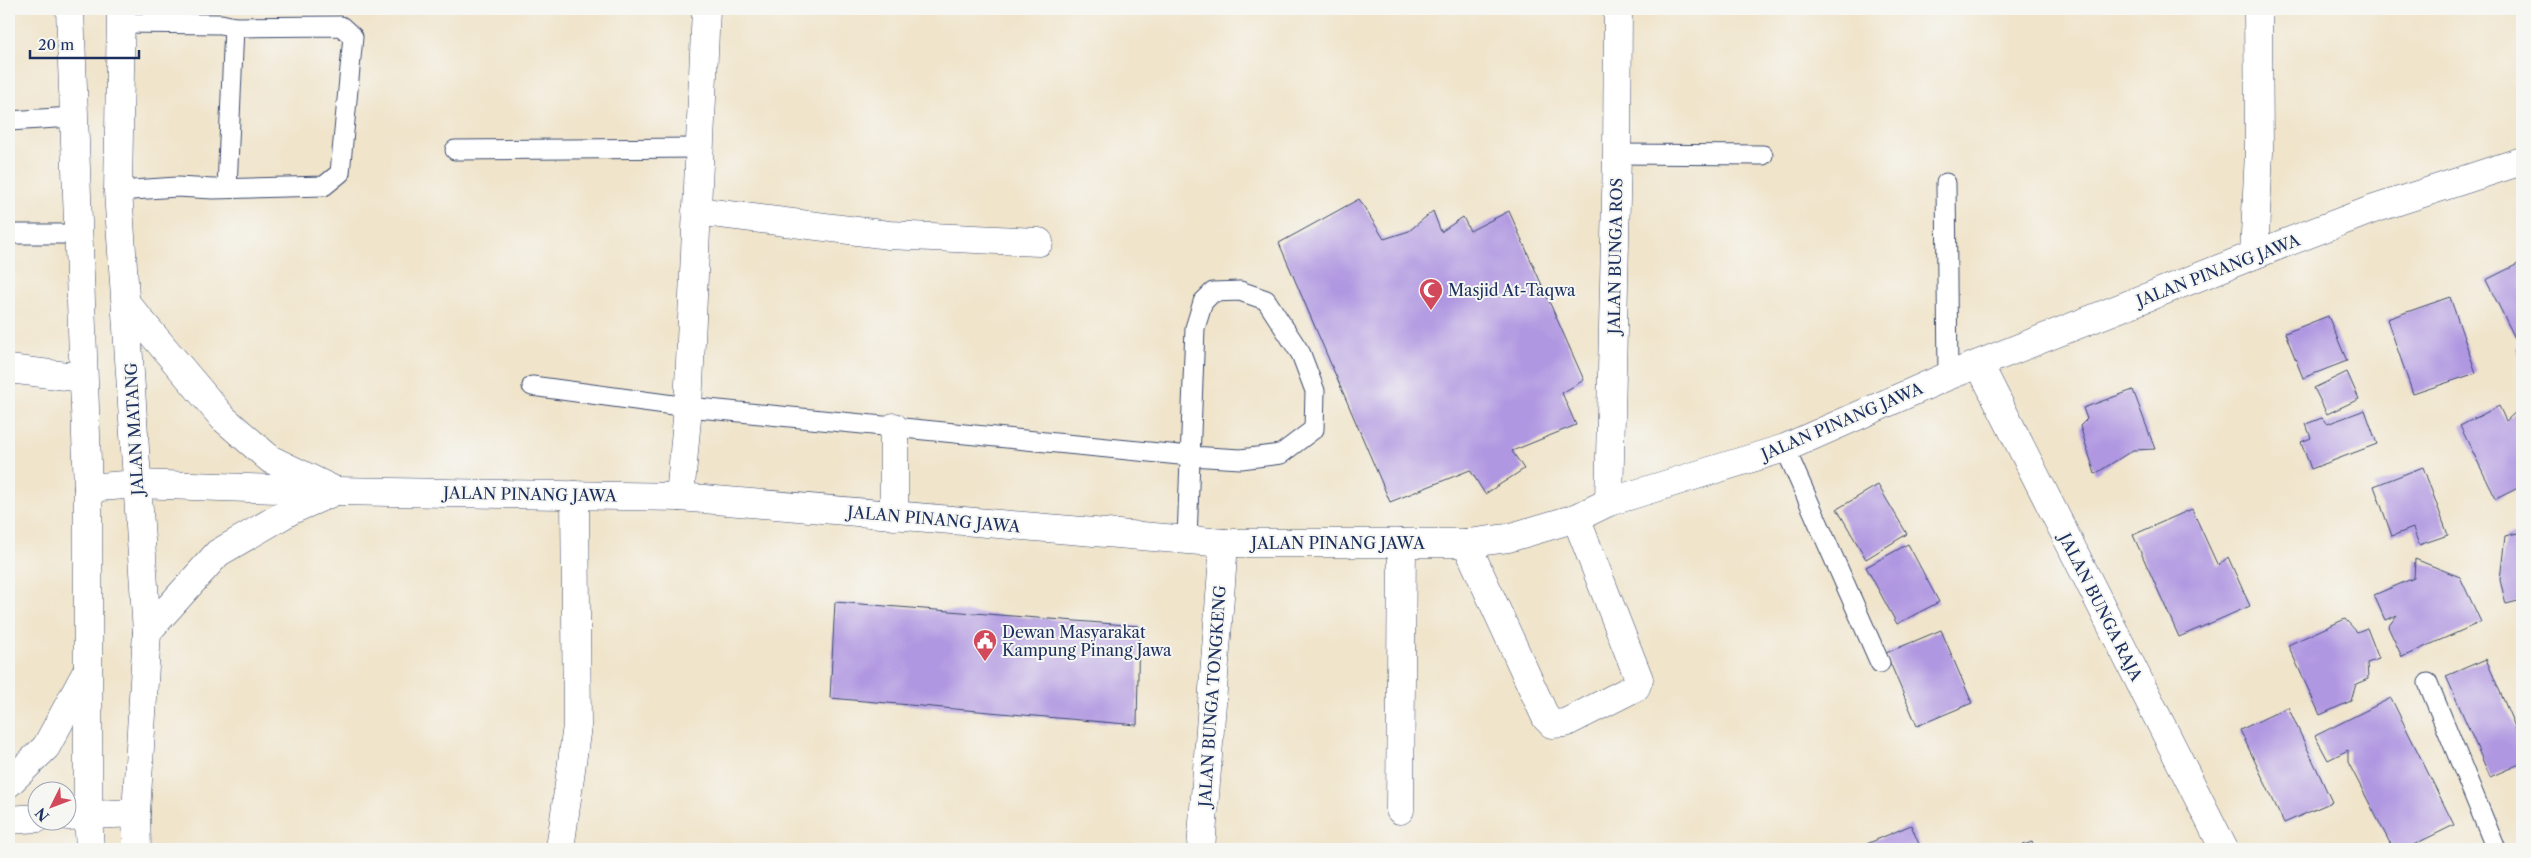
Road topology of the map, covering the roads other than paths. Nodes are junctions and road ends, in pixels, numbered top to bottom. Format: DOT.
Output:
graph roads {
  1 [pos="70,9"];
  2 [pos="706,9"];
  3 [pos="1618,9"];
  4 [pos="2258,9"];
  5 [pos="121,16"];
  6 [pos="234,26"];
  7 [pos="72,117"];
  8 [pos="9,121"];
  9 [pos="699,148"];
  10 [pos="455,150"];
  11 [pos="1617,154"];
  12 [pos="1763,155"];
  13 [pos="2522,161"];
  14 [pos="1946,183"];
  15 [pos="227,188"];
  16 [pos="118,191"];
  17 [pos="696,211"];
  18 [pos="9,234"];
  19 [pos="79,234"];
  20 [pos="1039,242"];
  21 [pos="2254,255"];
  22 [pos="126,303"];
  23 [pos="1979,364"];
  24 [pos="9,369"];
  25 [pos="1948,376"];
  26 [pos="83,378"];
  27 [pos="532,386"];
  28 [pos="688,407"];
  29 [pos="894,427"];
  30 [pos="1785,448"];
  31 [pos="1190,456"];
  32 [pos="137,484"];
  33 [pos="88,488"];
  34 [pos="336,491"];
  35 [pos="575,495"];
  36 [pos="680,497"];
  37 [pos="1609,502"];
  38 [pos="894,516"];
  39 [pos="1576,518"];
  40 [pos="1187,539"];
  41 [pos="1224,542"];
  42 [pos="1466,543"];
  43 [pos="1402,544"];
  44 [pos="147,632"];
  45 [pos="1880,662"];
  46 [pos="88,669"];
  47 [pos="2428,683"];
  48 [pos="9,783"];
  49 [pos="1400,810"];
  50 [pos="136,813"];
  51 [pos="78,816"];
  52 [pos="28,819"];
  53 [pos="9,820"];
  54 [pos="90,849"];
  55 [pos="137,849"];
  56 [pos="560,849"];
  57 [pos="1201,849"];
  58 [pos="2224,849"];
  59 [pos="2496,849"];
  1 -- 7 [label="street"];
  2 -- 9 [label="street"];
  3 -- 11 [label="street, JALAN BUNGA ROS"];
  4 -- 21 [label="street"];
  5 -- 6 [label="lane"];
  5 -- 16 [label="street, JALAN MATANG"];
  6 -- 15 [label="lane"];
  6 -- 15 [label="lane"];
  7 -- 8 [label="lane"];
  7 -- 19 [label="street"];
  9 -- 10 [label="lane"];
  9 -- 17 [label="street"];
  11 -- 12 [label="lane"];
  11 -- 37 [label="street, JALAN BUNGA ROS"];
  13 -- 21 [label="street, JALAN PINANG JAWA"];
  14 -- 25 [label="lane"];
  15 -- 16 [label="lane"];
  16 -- 22 [label="street, JALAN MATANG"];
  17 -- 20 [label="street"];
  17 -- 28 [label="street"];
  18 -- 19 [label="lane"];
  19 -- 26 [label="street"];
  21 -- 23 [label="street, JALAN PINANG JAWA"];
  22 -- 32 [label="street, JALAN MATANG"];
  22 -- 34 [label="street"];
  23 -- 25 [label="street, JALAN PINANG JAWA"];
  23 -- 58 [label="street, JALAN BUNGA RAJA"];
  24 -- 26 [label="street"];
  25 -- 30 [label="street, JALAN PINANG JAWA"];
  26 -- 33 [label="street"];
  27 -- 28 [label="lane"];
  28 -- 29 [label="lane"];
  28 -- 36 [label="street"];
  29 -- 31 [label="lane"];
  29 -- 38 [label="street"];
  30 -- 37 [label="street, JALAN PINANG JAWA"];
  30 -- 45 [label="lane"];
  31 -- 31 [label="lane"];
  31 -- 40 [label="lane"];
  32 -- 33 [label="street, JALAN PINANG JAWA"];
  32 -- 34 [label="street, JALAN PINANG JAWA"];
  32 -- 44 [label="street, JALAN MATANG"];
  33 -- 46 [label="street"];
  34 -- 35 [label="street, JALAN PINANG JAWA"];
  34 -- 44 [label="street"];
  35 -- 36 [label="street, JALAN PINANG JAWA"];
  35 -- 56 [label="street"];
  36 -- 38 [label="street, JALAN PINANG JAWA"];
  37 -- 39 [label="street, JALAN PINANG JAWA"];
  38 -- 40 [label="street, JALAN PINANG JAWA"];
  39 -- 42 [label="street, JALAN PINANG JAWA"];
  39 -- 42 [label="street"];
  40 -- 41 [label="street, JALAN PINANG JAWA"];
  41 -- 43 [label="street, JALAN PINANG JAWA"];
  41 -- 57 [label="street, JALAN BUNGA TONGKENG"];
  42 -- 43 [label="street, JALAN PINANG JAWA"];
  43 -- 49 [label="street"];
  44 -- 50 [label="street, JALAN MATANG"];
  46 -- 48 [label="street"];
  46 -- 51 [label="street"];
  47 -- 59 [label="lane"];
  50 -- 51 [label="street"];
  50 -- 55 [label="street, JALAN MATANG"];
  51 -- 54 [label="street"];
  52 -- 53 [label="street"];
}
